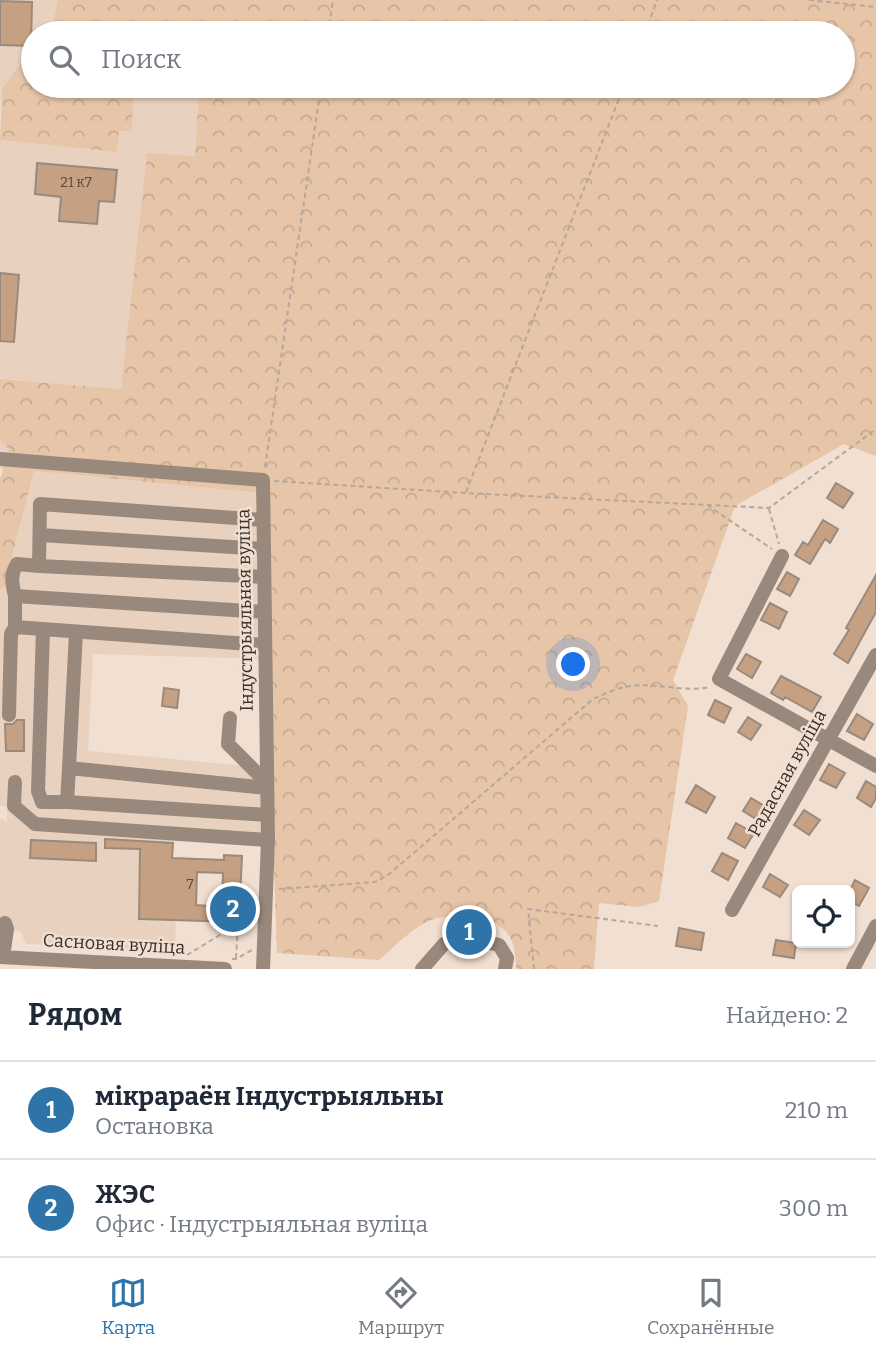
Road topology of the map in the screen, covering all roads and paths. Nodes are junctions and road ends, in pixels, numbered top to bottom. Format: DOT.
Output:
graph roads {
  1 [pos="333,0"];
  2 [pos="657,0"];
  3 [pos="809,0"];
  4 [pos="876,7"];
  5 [pos="330,21"];
  6 [pos="649,21"];
  7 [pos="319,98"];
  8 [pos="619,98"];
  9 [pos="876,429"];
  10 [pos="0,459"];
  11 [pos="263,480"];
  12 [pos="466,493"];
  13 [pos="707,505"];
  14 [pos="769,508"];
  15 [pos="264,520"];
  16 [pos="40,535"];
  17 [pos="264,549"];
  18 [pos="782,555"];
  19 [pos="39,566"];
  20 [pos="264,577"];
  21 [pos="15,596"];
  22 [pos="264,612"];
  23 [pos="15,627"];
  24 [pos="43,629"];
  25 [pos="76,632"];
  26 [pos="264,645"];
  27 [pos="876,655"];
  28 [pos="719,678"];
  29 [pos="9,715"];
  30 [pos="230,718"];
  31 [pos="829,739"];
  32 [pos="876,766"];
  33 [pos="69,768"];
  34 [pos="15,782"];
  35 [pos="267,785"];
  36 [pos="67,802"];
  37 [pos="268,815"];
  38 [pos="268,840"];
  39 [pos="267,890"];
  40 [pos="732,910"];
  41 [pos="5,923"];
  42 [pos="238,924"];
  43 [pos="265,925"];
  44 [pos="658,926"];
  45 [pos="876,926"];
  46 [pos="187,956"];
  47 [pos="1,957"];
  48 [pos="24,964"];
  49 [pos="231,964"];
  50 [pos="201,969"];
  51 [pos="263,969"];
  52 [pos="422,969"];
  53 [pos="505,969"];
  54 [pos="534,969"];
  55 [pos="853,969"];
  1 -- 5 [label="path"];
  2 -- 6 [label="path"];
  3 -- 4 [label="path"];
  7 -- 11 [label="path"];
  8 -- 12 [label="path"];
  9 -- 14 [label="path"];
  10 -- 11 [label="street"];
  11 -- 12 [label="path"];
  11 -- 15 [label="street, Індустрыяльная вуліца"];
  12 -- 13 [label="path"];
  13 -- 14 [label="path"];
  13 -- 18 [label="path"];
  14 -- 18 [label="path"];
  15 -- 16 [label="street"];
  15 -- 17 [label="street, Індустрыяльная вуліца"];
  16 -- 17 [label="street"];
  16 -- 19 [label="street"];
  17 -- 20 [label="street, Індустрыяльная вуліца"];
  18 -- 28 [label="street"];
  19 -- 20 [label="street"];
  19 -- 21 [label="street"];
  20 -- 22 [label="street, Індустрыяльная вуліца"];
  21 -- 22 [label="street"];
  21 -- 23 [label="street"];
  22 -- 26 [label="street, Індустрыяльная вуліца"];
  23 -- 24 [label="street"];
  23 -- 29 [label="street"];
  24 -- 25 [label="street"];
  24 -- 36 [label="street"];
  25 -- 26 [label="street"];
  25 -- 33 [label="street"];
  26 -- 35 [label="street, Індустрыяльная вуліца"];
  27 -- 31 [label="street, Радасная вуліца"];
  28 -- 31 [label="street"];
  28 -- 39 [label="path"];
  30 -- 35 [label="street"];
  31 -- 32 [label="street"];
  31 -- 40 [label="street, Радасная вуліца"];
  33 -- 35 [label="street"];
  33 -- 36 [label="street"];
  34 -- 38 [label="street"];
  35 -- 37 [label="street, Індустрыяльная вуліца"];
  36 -- 37 [label="street"];
  37 -- 38 [label="street, Індустрыяльная вуліца"];
  38 -- 39 [label="street, Індустрыяльная вуліца"];
  39 -- 43 [label="street, Індустрыяльная вуліца"];
  41 -- 47 [label="street"];
  42 -- 43 [label="path"];
  42 -- 46 [label="path"];
  42 -- 49 [label="path"];
  43 -- 51 [label="street, Індустрыяльная вуліца"];
  44 -- 54 [label="path"];
  45 -- 55 [label="street"];
  47 -- 48 [label="street, Сасновая вуліца"];
  48 -- 50 [label="street, Сасновая вуліца"];
  49 -- 50 [label="street, Сасновая вуліца"];
  52 -- 53 [label="street"];
}
